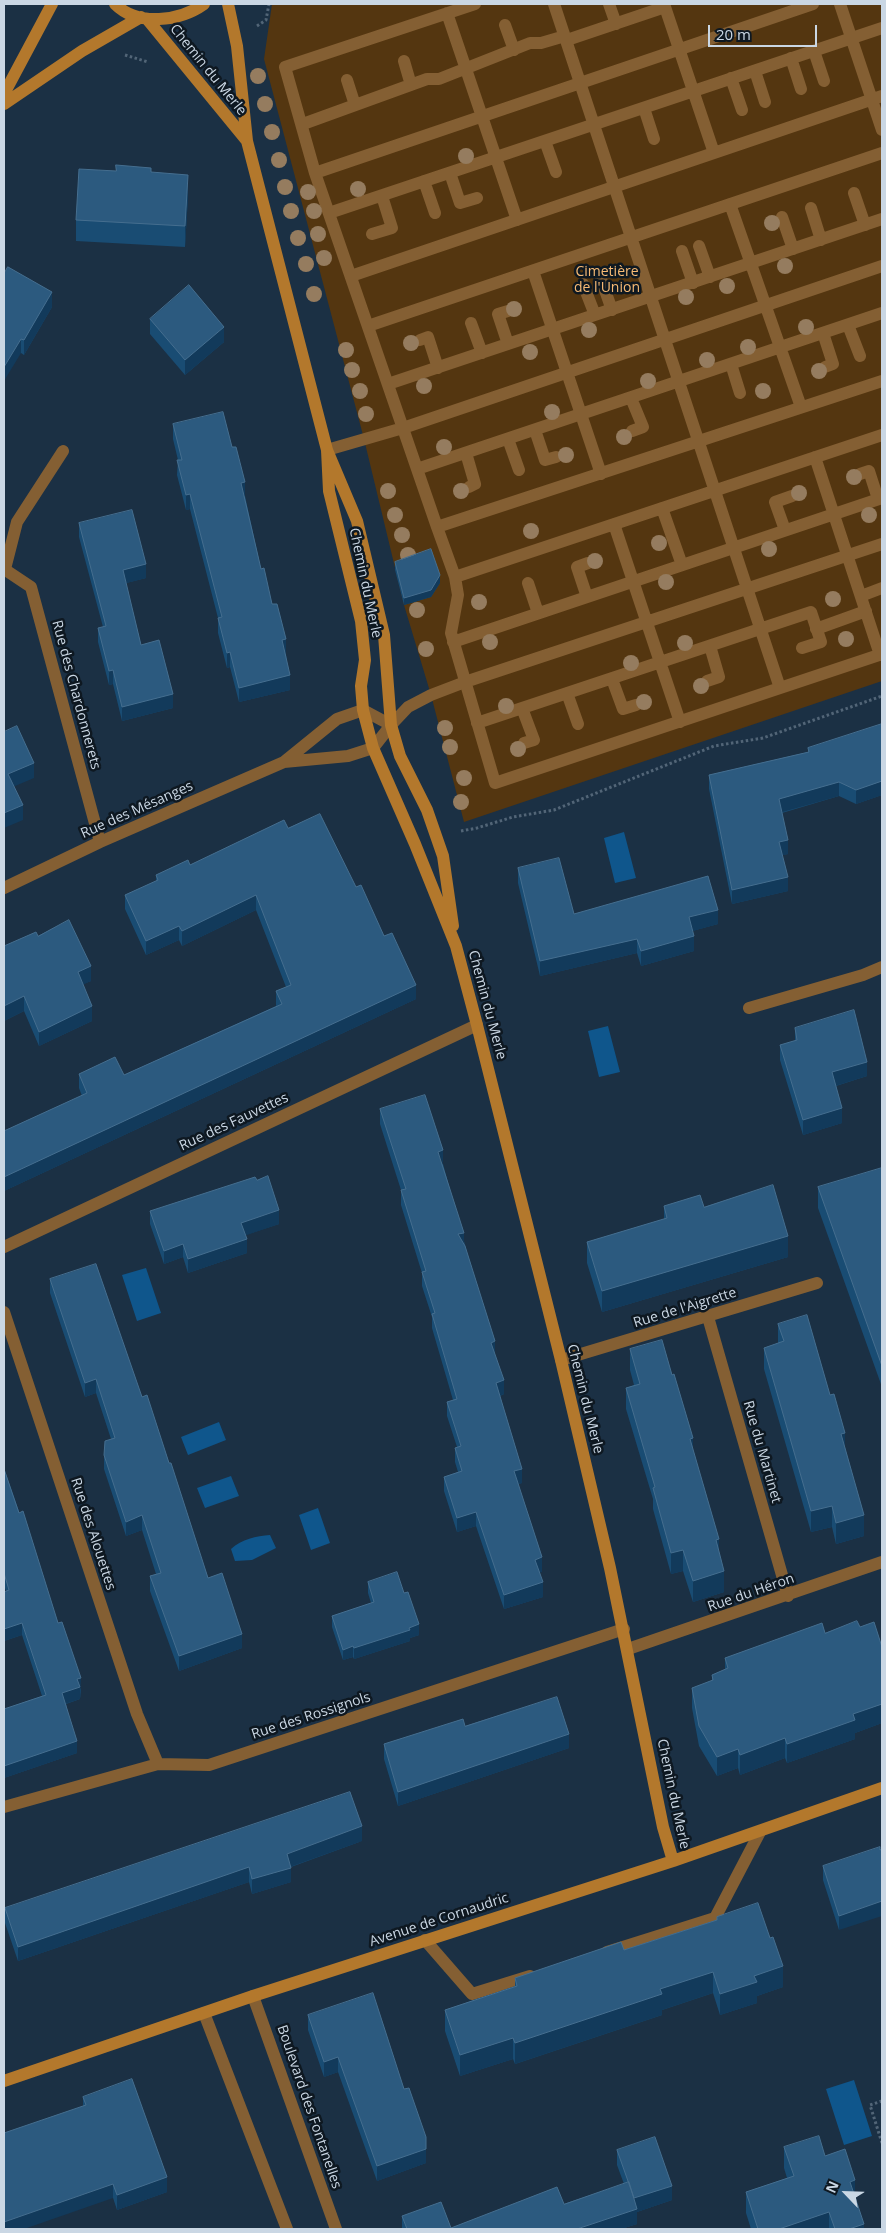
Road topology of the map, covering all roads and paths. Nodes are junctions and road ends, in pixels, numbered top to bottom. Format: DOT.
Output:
graph roads {
  1 [pos="52,4"];
  2 [pos="115,4"];
  3 [pos="204,4"];
  4 [pos="228,4"];
  5 [pos="475,4"];
  6 [pos="554,4"];
  7 [pos="609,4"];
  8 [pos="813,4"];
  9 [pos="840,4"];
  10 [pos="664,5"];
  11 [pos="447,13"];
  12 [pos="144,18"];
  13 [pos="616,24"];
  14 [pos="505,25"];
  15 [pos="882,28"];
  16 [pos="566,38"];
  17 [pos="851,38"];
  18 [pos="679,49"];
  19 [pos="514,50"];
  20 [pos="814,51"];
  21 [pos="791,58"];
  22 [pos="404,61"];
  23 [pos="466,69"];
  24 [pos="755,71"];
  25 [pos="731,78"];
  26 [pos="347,80"];
  27 [pos="824,81"];
  28 [pos="580,82"];
  29 [pos="411,85"];
  30 [pos="801,90"];
  31 [pos="693,91"];
  32 [pos="4,94"];
  33 [pos="877,97"];
  34 [pos="765,102"];
  35 [pos="4,104"];
  36 [pos="355,105"];
  37 [pos="644,108"];
  38 [pos="742,110"];
  39 [pos="482,116"];
  40 [pos="302,124"];
  41 [pos="594,124"];
  42 [pos="882,130"];
  43 [pos="654,139"];
  44 [pos="247,140"];
  45 [pos="545,141"];
  46 [pos="714,153"];
  47 [pos="882,153"];
  48 [pos="496,158"];
  49 [pos="556,172"];
  50 [pos="315,173"];
  51 [pos="450,173"];
  52 [pos="424,182"];
  53 [pos="615,186"];
  54 [pos="854,193"];
  55 [pos="382,196"];
  56 [pos="477,198"];
  57 [pos="730,204"];
  58 [pos="811,208"];
  59 [pos="329,213"];
  60 [pos="434,213"];
  61 [pos="782,217"];
  62 [pos="882,219"];
  63 [pos="517,220"];
  64 [pos="865,225"];
  65 [pos="372,234"];
  66 [pos="632,238"];
  67 [pos="821,240"];
  68 [pos="699,246"];
  69 [pos="793,249"];
  70 [pos="682,251"];
  71 [pos="750,263"];
  72 [pos="882,266"];
  73 [pos="533,271"];
  74 [pos="351,276"];
  75 [pos="710,277"];
  76 [pos="601,278"];
  77 [pos="693,283"];
  78 [pos="583,284"];
  79 [pos="651,297"];
  80 [pos="765,306"];
  81 [pos="612,310"];
  82 [pos="508,311"];
  83 [pos="882,313"];
  84 [pos="595,315"];
  85 [pos="471,322"];
  86 [pos="848,325"];
  87 [pos="368,326"];
  88 [pos="552,330"];
  89 [pos="823,333"];
  90 [pos="420,340"];
  91 [pos="665,340"];
  92 [pos="508,344"];
  93 [pos="780,348"];
  94 [pos="482,353"];
  95 [pos="860,356"];
  96 [pos="731,364"];
  97 [pos="825,367"];
  98 [pos="438,368"];
  99 [pos="567,373"];
  100 [pos="679,381"];
  101 [pos="882,381"];
  102 [pos="388,384"];
  103 [pos="740,393"];
  104 [pos="631,398"];
  105 [pos="801,408"];
  106 [pos="581,414"];
  107 [pos="403,428"];
  108 [pos="535,430"];
  109 [pos="632,431"];
  110 [pos="882,435"];
  111 [pos="508,439"];
  112 [pos="699,441"];
  113 [pos="327,450"];
  114 [pos="63,451"];
  115 [pos="466,453"];
  116 [pos="556,457"];
  117 [pos="815,457"];
  118 [pos="417,469"];
  119 [pos="519,470"];
  120 [pos="601,474"];
  121 [pos="860,474"];
  122 [pos="469,487"];
  123 [pos="715,490"];
  124 [pos="792,496"];
  125 [pos="880,498"];
  126 [pos="662,508"];
  127 [pos="834,514"];
  128 [pos="614,524"];
  129 [pos="437,527"];
  130 [pos="785,530"];
  131 [pos="882,544"];
  132 [pos="734,548"];
  133 [pos="848,555"];
  134 [pos="588,563"];
  135 [pos="682,565"];
  136 [pos="4,569"];
  137 [pos="455,577"];
  138 [pos="633,581"];
  139 [pos="528,583"];
  140 [pos="748,588"];
  141 [pos="882,588"];
  142 [pos="861,596"];
  143 [pos="587,597"];
  144 [pos="866,611"];
  145 [pos="538,613"];
  146 [pos="647,622"];
  147 [pos="816,629"];
  148 [pos="761,630"];
  149 [pos="453,642"];
  150 [pos="710,646"];
  151 [pos="802,648"];
  152 [pos="881,654"];
  153 [pos="661,663"];
  154 [pos="612,679"];
  155 [pos="707,680"];
  156 [pos="465,682"];
  157 [pos="780,688"];
  158 [pos="568,694"];
  159 [pos="882,696"];
  160 [pos="636,705"];
  161 [pos="522,708"];
  162 [pos="363,710"];
  163 [pos="680,722"];
  164 [pos="477,723"];
  165 [pos="578,724"];
  166 [pos="391,725"];
  167 [pos="524,743"];
  168 [pos="373,748"];
  169 [pos="284,762"];
  170 [pos="452,832"];
  171 [pos="100,842"];
  172 [pos="4,888"];
  173 [pos="456,946"];
  174 [pos="882,967"];
  175 [pos="750,1008"];
  176 [pos="477,1025"];
  177 [pos="4,1247"];
  178 [pos="817,1283"];
  179 [pos="4,1312"];
  180 [pos="708,1317"];
  181 [pos="561,1360"];
  182 [pos="882,1562"];
  183 [pos="788,1596"];
  184 [pos="624,1629"];
  185 [pos="628,1649"];
  186 [pos="158,1764"];
  187 [pos="882,1788"];
  188 [pos="4,1808"];
  189 [pos="760,1832"];
  190 [pos="673,1861"];
  191 [pos="425,1940"];
  192 [pos="593,1956"];
  193 [pos="546,1971"];
  194 [pos="253,1996"];
  195 [pos="204,2013"];
  196 [pos="4,2081"];
  197 [pos="882,2101"];
  198 [pos="882,2143"];
  199 [pos="286,2229"];
  200 [pos="336,2229"];
  1 -- 32 [label="street"];
  2 -- 12 [label="street"];
  3 -- 12 [label="street"];
  4 -- 44 [label="street, Chemin du Merle"];
  5 -- 11 [label="street"];
  6 -- 16 [label="street"];
  7 -- 13 [label="street"];
  8 -- 18 [label="street"];
  9 -- 17 [label="street"];
  10 -- 13 [label="street"];
  10 -- 18 [label="street"];
  11 -- 23 [label="street"];
  11 -- 40 [label="street"];
  12 -- 35 [label="street"];
  12 -- 44 [label="street, Chemin du Merle"];
  13 -- 16 [label="street"];
  14 -- 19 [label="street"];
  15 -- 17 [label="street"];
  16 -- 19 [label="street"];
  16 -- 28 [label="street"];
  17 -- 20 [label="street"];
  17 -- 33 [label="street"];
  18 -- 28 [label="street"];
  18 -- 31 [label="street"];
  19 -- 23 [label="street"];
  20 -- 21 [label="street"];
  20 -- 27 [label="street"];
  21 -- 24 [label="street"];
  21 -- 30 [label="street"];
  22 -- 29 [label="street"];
  23 -- 29 [label="street"];
  23 -- 39 [label="street"];
  24 -- 25 [label="street"];
  24 -- 34 [label="street"];
  25 -- 31 [label="street"];
  25 -- 38 [label="street"];
  26 -- 36 [label="street"];
  28 -- 39 [label="street"];
  28 -- 41 [label="street"];
  29 -- 36 [label="street"];
  31 -- 37 [label="street"];
  31 -- 46 [label="street"];
  33 -- 42 [label="street"];
  33 -- 46 [label="street"];
  36 -- 40 [label="street"];
  37 -- 41 [label="street"];
  37 -- 43 [label="street"];
  39 -- 48 [label="street"];
  39 -- 50 [label="street"];
  40 -- 50 [label="street"];
  41 -- 45 [label="street"];
  41 -- 53 [label="street"];
  44 -- 113 [label="street, Chemin du Merle"];
  45 -- 48 [label="street"];
  45 -- 49 [label="street"];
  46 -- 53 [label="street"];
  47 -- 57 [label="street"];
  48 -- 51 [label="street"];
  48 -- 63 [label="street"];
  50 -- 59 [label="street"];
  51 -- 52 [label="street"];
  51 -- 56 [label="street"];
  52 -- 55 [label="street"];
  52 -- 60 [label="street"];
  53 -- 63 [label="street"];
  53 -- 66 [label="street"];
  54 -- 64 [label="street"];
  55 -- 59 [label="street"];
  55 -- 65 [label="street"];
  57 -- 66 [label="street"];
  57 -- 71 [label="street"];
  58 -- 67 [label="street"];
  59 -- 74 [label="street"];
  61 -- 69 [label="street"];
  62 -- 64 [label="street"];
  63 -- 74 [label="street"];
  64 -- 67 [label="street"];
  66 -- 73 [label="street"];
  66 -- 79 [label="street"];
  67 -- 69 [label="street"];
  68 -- 75 [label="street"];
  69 -- 71 [label="street"];
  70 -- 77 [label="street"];
  71 -- 75 [label="street"];
  71 -- 80 [label="street"];
  72 -- 80 [label="street"];
  73 -- 87 [label="street"];
  73 -- 88 [label="street"];
  74 -- 87 [label="street"];
  75 -- 77 [label="street"];
  76 -- 81 [label="street"];
  77 -- 79 [label="street"];
  78 -- 84 [label="street"];
  79 -- 81 [label="street"];
  79 -- 91 [label="street"];
  80 -- 91 [label="street"];
  80 -- 93 [label="street"];
  81 -- 84 [label="street"];
  82 -- 92 [label="street"];
  83 -- 86 [label="street"];
  84 -- 88 [label="street"];
  85 -- 94 [label="street"];
  86 -- 89 [label="street"];
  86 -- 95 [label="street"];
  87 -- 102 [label="street"];
  88 -- 92 [label="street"];
  88 -- 99 [label="street"];
  89 -- 93 [label="street"];
  89 -- 97 [label="street"];
  90 -- 98 [label="street"];
  91 -- 99 [label="street"];
  91 -- 100 [label="street"];
  92 -- 94 [label="street"];
  93 -- 96 [label="street"];
  93 -- 105 [label="street"];
  94 -- 98 [label="street"];
  96 -- 100 [label="street"];
  96 -- 103 [label="street"];
  98 -- 102 [label="street"];
  99 -- 106 [label="street"];
  99 -- 107 [label="street"];
  100 -- 104 [label="street"];
  100 -- 112 [label="street"];
  101 -- 105 [label="street"];
  102 -- 107 [label="street"];
  104 -- 106 [label="street"];
  104 -- 109 [label="street"];
  105 -- 112 [label="street"];
  106 -- 108 [label="street"];
  106 -- 120 [label="street"];
  107 -- 113 [label="street"];
  107 -- 118 [label="street"];
  108 -- 111 [label="street"];
  108 -- 116 [label="street"];
  110 -- 117 [label="street"];
  111 -- 115 [label="street"];
  111 -- 119 [label="street"];
  112 -- 120 [label="street"];
  112 -- 123 [label="street"];
  113 -- 162 [label="street, Chemin du Merle"];
  113 -- 166 [label="street, Chemin du Merle"];
  114 -- 136 [label="street, Rue des Chardonnerets"];
  115 -- 118 [label="street"];
  115 -- 122 [label="street"];
  117 -- 123 [label="street"];
  117 -- 127 [label="street"];
  118 -- 129 [label="street"];
  120 -- 129 [label="street"];
  121 -- 125 [label="street"];
  123 -- 126 [label="street"];
  123 -- 132 [label="street"];
  124 -- 130 [label="street"];
  125 -- 127 [label="street"];
  126 -- 128 [label="street"];
  126 -- 135 [label="street"];
  127 -- 130 [label="street"];
  127 -- 133 [label="street"];
  128 -- 137 [label="street"];
  128 -- 138 [label="street"];
  129 -- 137 [label="street"];
  130 -- 132 [label="street"];
  131 -- 133 [label="street"];
  132 -- 135 [label="street"];
  132 -- 140 [label="street"];
  133 -- 140 [label="street"];
  133 -- 142 [label="street"];
  134 -- 143 [label="street"];
  135 -- 138 [label="street"];
  136 -- 171 [label="street, Rue des Chardonnerets"];
  137 -- 149 [label="street"];
  138 -- 143 [label="street"];
  138 -- 146 [label="street"];
  139 -- 145 [label="street"];
  140 -- 146 [label="street"];
  140 -- 148 [label="street"];
  141 -- 142 [label="street"];
  142 -- 144 [label="street"];
  143 -- 145 [label="street"];
  144 -- 147 [label="street"];
  144 -- 152 [label="street"];
  145 -- 149 [label="street"];
  146 -- 153 [label="street"];
  146 -- 156 [label="street"];
  147 -- 148 [label="street"];
  147 -- 151 [label="street"];
  148 -- 150 [label="street"];
  148 -- 157 [label="street"];
  149 -- 156 [label="street"];
  150 -- 153 [label="street"];
  150 -- 155 [label="street"];
  152 -- 157 [label="street"];
  153 -- 154 [label="street"];
  153 -- 163 [label="street"];
  154 -- 158 [label="street"];
  154 -- 160 [label="street"];
  156 -- 164 [label="street"];
  156 -- 166 [label="street"];
  157 -- 163 [label="street"];
  158 -- 161 [label="street"];
  158 -- 165 [label="street"];
  159 -- 170 [label="path"];
  161 -- 164 [label="street"];
  161 -- 167 [label="street"];
  162 -- 166 [label="street"];
  162 -- 168 [label="street, Chemin du Merle"];
  162 -- 169 [label="street, Rue des Mésanges"];
  163 -- 164 [label="street"];
  166 -- 168 [label="street"];
  166 -- 173 [label="street, Chemin du Merle"];
  168 -- 169 [label="street, Rue des Mésanges"];
  168 -- 173 [label="street, Chemin du Merle"];
  169 -- 171 [label="street, Rue des Mésanges"];
  171 -- 172 [label="street, Rue des Mésanges"];
  173 -- 176 [label="street, Chemin du Merle"];
  174 -- 175 [label="street"];
  176 -- 177 [label="street, Rue des Fauvettes"];
  176 -- 181 [label="street, Chemin du Merle"];
  178 -- 180 [label="street, Rue de l'Aigrette"];
  179 -- 186 [label="street, Rue des Alouettes"];
  180 -- 181 [label="street, Rue de l'Aigrette"];
  180 -- 183 [label="street, Rue du Martinet"];
  181 -- 184 [label="street, Chemin du Merle"];
  182 -- 183 [label="street, Rue du Héron"];
  183 -- 185 [label="street, Rue du Héron"];
  184 -- 185 [label="street, Chemin du Merle"];
  184 -- 186 [label="street, Rue des Rossignols"];
  185 -- 190 [label="street, Chemin du Merle"];
  186 -- 188 [label="street, Rue des Rossignols"];
  187 -- 189 [label="street, Avenue de Cornaudric"];
  189 -- 190 [label="street, Avenue de Cornaudric"];
  189 -- 192 [label="street"];
  190 -- 191 [label="street, Avenue de Cornaudric"];
  191 -- 193 [label="street"];
  191 -- 194 [label="street, Avenue de Cornaudric"];
  194 -- 195 [label="street, Avenue de Cornaudric"];
  194 -- 200 [label="street, Boulevard des Fontanelles"];
  195 -- 196 [label="street, Avenue de Cornaudric"];
  195 -- 199 [label="street"];
  197 -- 198 [label="path"];
}
